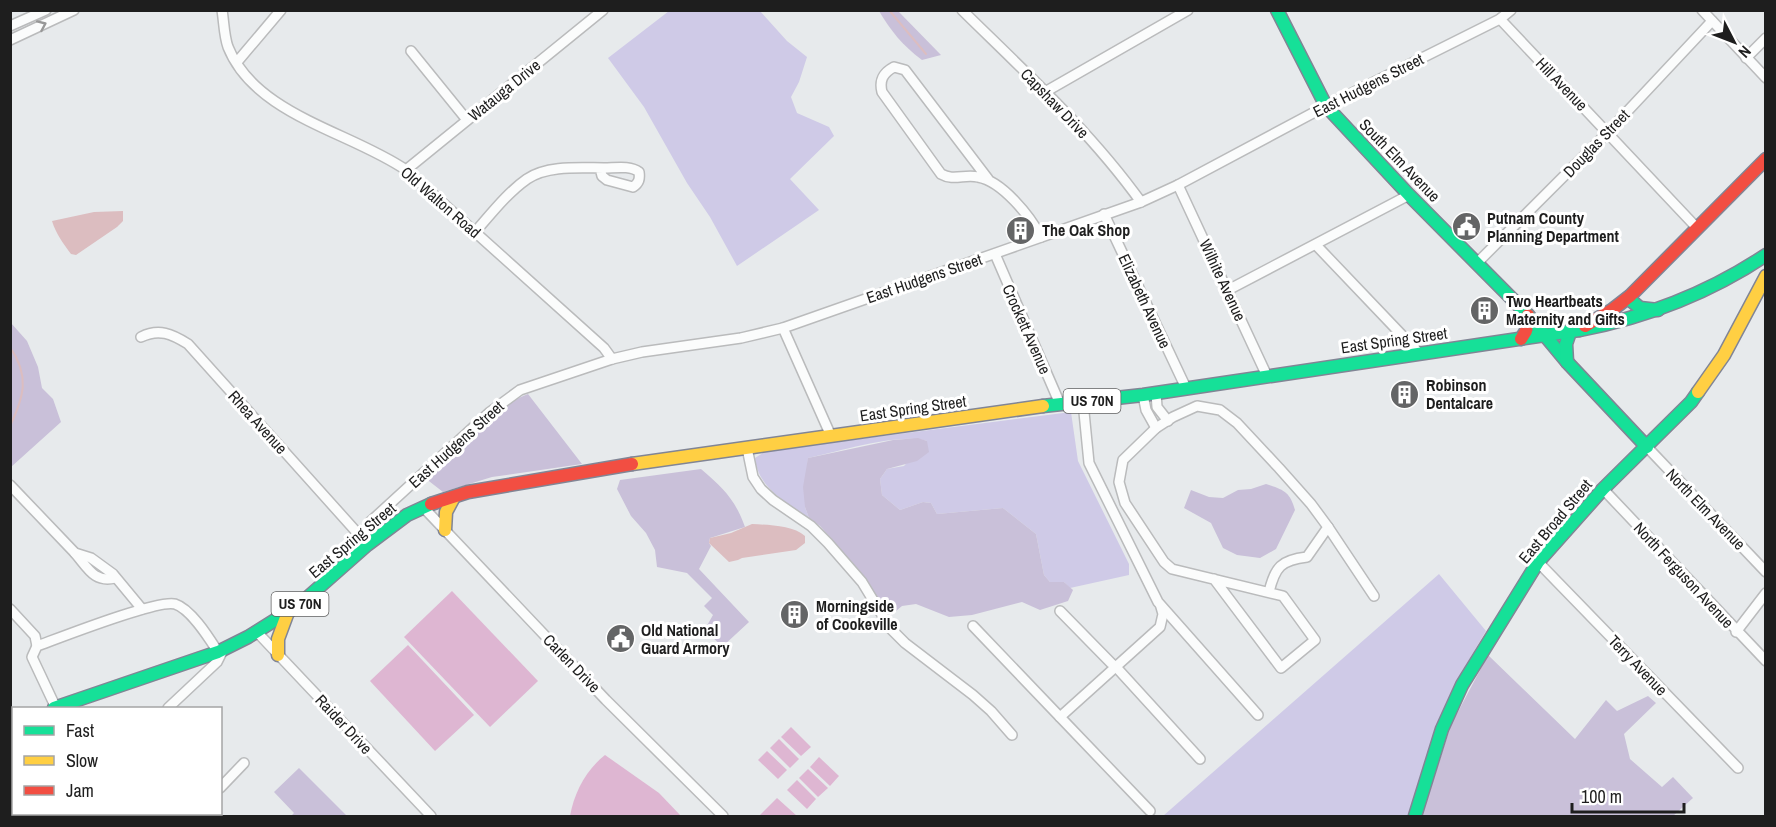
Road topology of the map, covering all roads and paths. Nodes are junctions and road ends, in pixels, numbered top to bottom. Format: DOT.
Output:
graph roads {
  1 [pos="46,10"];
  2 [pos="74,10"];
  3 [pos="222,10"];
  4 [pos="281,10"];
  5 [pos="603,10"];
  6 [pos="962,10"];
  7 [pos="1188,10"];
  8 [pos="1277,10"];
  9 [pos="1511,10"];
  10 [pos="1702,10"];
  11 [pos="1500,19"];
  12 [pos="1712,21"];
  13 [pos="10,26"];
  14 [pos="1766,38"];
  15 [pos="10,39"];
  16 [pos="411,51"];
  17 [pos="1746,58"];
  18 [pos="237,63"];
  19 [pos="1766,78"];
  20 [pos="1045,92"];
  21 [pos="1326,106"];
  22 [pos="467,120"];
  23 [pos="1608,132"];
  24 [pos="1766,159"];
  25 [pos="600,168"];
  26 [pos="406,170"];
  27 [pos="988,179"];
  28 [pos="1178,185"];
  29 [pos="1409,195"];
  30 [pos="1142,202"];
  31 [pos="1104,214"];
  32 [pos="1697,228"];
  33 [pos="475,232"];
  34 [pos="1041,237"];
  35 [pos="1316,245"];
  36 [pos="995,254"];
  37 [pos="1764,259"];
  38 [pos="1478,262"];
  39 [pos="1766,276"];
  40 [pos="1228,290"];
  41 [pos="1628,298"];
  42 [pos="1658,310"];
  43 [pos="1528,315"];
  44 [pos="783,328"];
  45 [pos="1575,331"];
  46 [pos="1545,335"];
  47 [pos="141,337"];
  48 [pos="1521,339"];
  49 [pos="1419,353"];
  50 [pos="612,359"];
  51 [pos="1567,362"];
  52 [pos="1267,376"];
  53 [pos="1186,388"];
  54 [pos="1150,394"];
  55 [pos="1083,402"];
  56 [pos="1060,404"];
  57 [pos="1168,421"];
  58 [pos="1156,429"];
  59 [pos="831,436"];
  60 [pos="1647,447"];
  61 [pos="747,448"];
  62 [pos="10,485"];
  63 [pos="1603,489"];
  64 [pos="454,496"];
  65 [pos="423,507"];
  66 [pos="1328,527"];
  67 [pos="445,530"];
  68 [pos="364,541"];
  69 [pos="1538,562"];
  70 [pos="1766,572"];
  71 [pos="1214,579"];
  72 [pos="1269,592"];
  73 [pos="1766,592"];
  74 [pos="1374,596"];
  75 [pos="1158,602"];
  76 [pos="10,609"];
  77 [pos="142,609"];
  78 [pos="1060,611"];
  79 [pos="288,612"];
  80 [pos="973,626"];
  81 [pos="257,632"];
  82 [pos="1736,632"];
  83 [pos="37,646"];
  84 [pos="221,650"];
  85 [pos="278,655"];
  86 [pos="1766,661"];
  87 [pos="1116,667"];
  88 [pos="55,707"];
  89 [pos="58,707"];
  90 [pos="169,707"];
  91 [pos="1258,715"];
  92 [pos="1060,717"];
  93 [pos="1012,735"];
  94 [pos="1200,759"];
  95 [pos="244,763"];
  96 [pos="1738,768"];
  97 [pos="222,786"];
  98 [pos="1150,811"];
  99 [pos="431,816"];
  100 [pos="723,816"];
  101 [pos="1415,816"];
  1 -- 13 [label="street"];
  15 -- 2 [label="street, one-way"];
  3 -- 18 [label="street, Old Walton Road"];
  4 -- 18 [label="street"];
  5 -- 22 [label="street, Watauga Drive"];
  6 -- 20 [label="street, Capshaw Drive"];
  7 -- 20 [label="street"];
  8 -- 21 [label="main road, South Elm Avenue"];
  9 -- 11 [label="street, East Hudgens Street"];
  10 -- 12 [label="street"];
  11 -- 21 [label="street, East Hudgens Street"];
  11 -- 23 [label="street, Hill Avenue"];
  12 -- 17 [label="street"];
  12 -- 23 [label="street, Douglas Street"];
  14 -- 17 [label="street"];
  16 -- 22 [label="street"];
  17 -- 19 [label="street"];
  18 -- 26 [label="street, Old Walton Road"];
  20 -- 30 [label="street, Capshaw Drive"];
  21 -- 28 [label="street, East Hudgens Street"];
  21 -- 29 [label="main road, South Elm Avenue"];
  22 -- 26 [label="street, Watauga Drive"];
  23 -- 32 [label="street, Hill Avenue"];
  23 -- 38 [label="street, Douglas Street"];
  24 -- 32 [label="main road, East Spring Street / US 70N"];
  25 -- 33 [label="street"];
  26 -- 33 [label="street, Old Walton Road"];
  27 -- 27 [label="street"];
  27 -- 34 [label="street"];
  28 -- 30 [label="street, East Hudgens Street"];
  28 -- 40 [label="street, Wilhite Avenue"];
  29 -- 35 [label="street"];
  29 -- 38 [label="main road, South Elm Avenue"];
  30 -- 31 [label="street, East Hudgens Street"];
  31 -- 34 [label="street, East Hudgens Street"];
  31 -- 53 [label="street, Elizabeth Avenue"];
  32 -- 41 [label="main road, East Spring Street / US 70N"];
  33 -- 50 [label="street, Old Walton Road"];
  34 -- 36 [label="street, East Hudgens Street"];
  35 -- 40 [label="street"];
  35 -- 49 [label="street"];
  36 -- 44 [label="street, East Hudgens Street"];
  36 -- 56 [label="street, Crockett Avenue"];
  37 -- 42 [label="main road"];
  38 -- 43 [label="main road, South Elm Avenue"];
  39 -- 60 [label="main road, East Broad Street"];
  40 -- 52 [label="street, Wilhite Avenue"];
  41 -- 42 [label="main road"];
  41 -- 45 [label="main road, East Spring Street / US 70N"];
  42 -- 45 [label="main road"];
  43 -- 46 [label="main road, South Elm Avenue"];
  43 -- 48 [label="main road"];
  44 -- 50 [label="street, East Hudgens Street"];
  44 -- 59 [label="street"];
  45 -- 46 [label="main road, East Spring Street / US 70N"];
  45 -- 51 [label="main road"];
  46 -- 48 [label="main road, East Spring Street / US 70N"];
  46 -- 51 [label="main road, South Elm Avenue"];
  47 -- 68 [label="street, Rhea Avenue"];
  48 -- 49 [label="main road, East Spring Street / US 70N"];
  49 -- 52 [label="main road, East Spring Street / US 70N"];
  50 -- 68 [label="street, East Hudgens Street"];
  51 -- 60 [label="main road, South Elm Avenue"];
  52 -- 53 [label="main road, East Spring Street / US 70N"];
  53 -- 54 [label="main road, East Spring Street / US 70N"];
  54 -- 55 [label="main road, East Spring Street / US 70N"];
  54 -- 57 [label="street"];
  54 -- 58 [label="street"];
  55 -- 56 [label="main road, East Spring Street / US 70N"];
  55 -- 75 [label="street"];
  56 -- 59 [label="main road, East Spring Street / US 70N"];
  57 -- 58 [label="street"];
  57 -- 66 [label="street"];
  58 -- 71 [label="street"];
  59 -- 61 [label="main road, East Spring Street / US 70N"];
  60 -- 63 [label="main road, East Broad Street"];
  60 -- 70 [label="street, North Elm Avenue"];
  61 -- 64 [label="main road, East Spring Street / US 70N"];
  61 -- 93 [label="street"];
  62 -- 77 [label="street"];
  63 -- 69 [label="main road, East Broad Street"];
  63 -- 82 [label="street, North Ferguson Avenue"];
  64 -- 65 [label="main road, East Spring Street / US 70N"];
  64 -- 67 [label="main road"];
  65 -- 67 [label="street, Carlen Drive"];
  65 -- 68 [label="main road, East Spring Street / US 70N"];
  66 -- 72 [label="street"];
  66 -- 74 [label="street"];
  67 -- 100 [label="street, Carlen Drive"];
  68 -- 79 [label="main road, East Spring Street / US 70N"];
  69 -- 96 [label="street, Terry Avenue"];
  69 -- 101 [label="main road, East Broad Street"];
  71 -- 72 [label="street"];
  71 -- 72 [label="street"];
  73 -- 82 [label="street"];
  75 -- 87 [label="street"];
  75 -- 91 [label="street"];
  76 -- 83 [label="street"];
  77 -- 83 [label="street"];
  77 -- 84 [label="street"];
  78 -- 87 [label="street"];
  79 -- 81 [label="main road, East Spring Street / US 70N"];
  79 -- 85 [label="main road"];
  80 -- 92 [label="street"];
  81 -- 84 [label="main road, East Spring Street / US 70N"];
  81 -- 85 [label="street, Raider Drive"];
  82 -- 86 [label="street, North Ferguson Avenue"];
  83 -- 88 [label="street"];
  84 -- 89 [label="main road, East Spring Street / US 70N"];
  84 -- 90 [label="street"];
  85 -- 99 [label="street, Raider Drive"];
  87 -- 92 [label="street"];
  87 -- 94 [label="street"];
  92 -- 98 [label="street"];
  95 -- 97 [label="street"];
}
